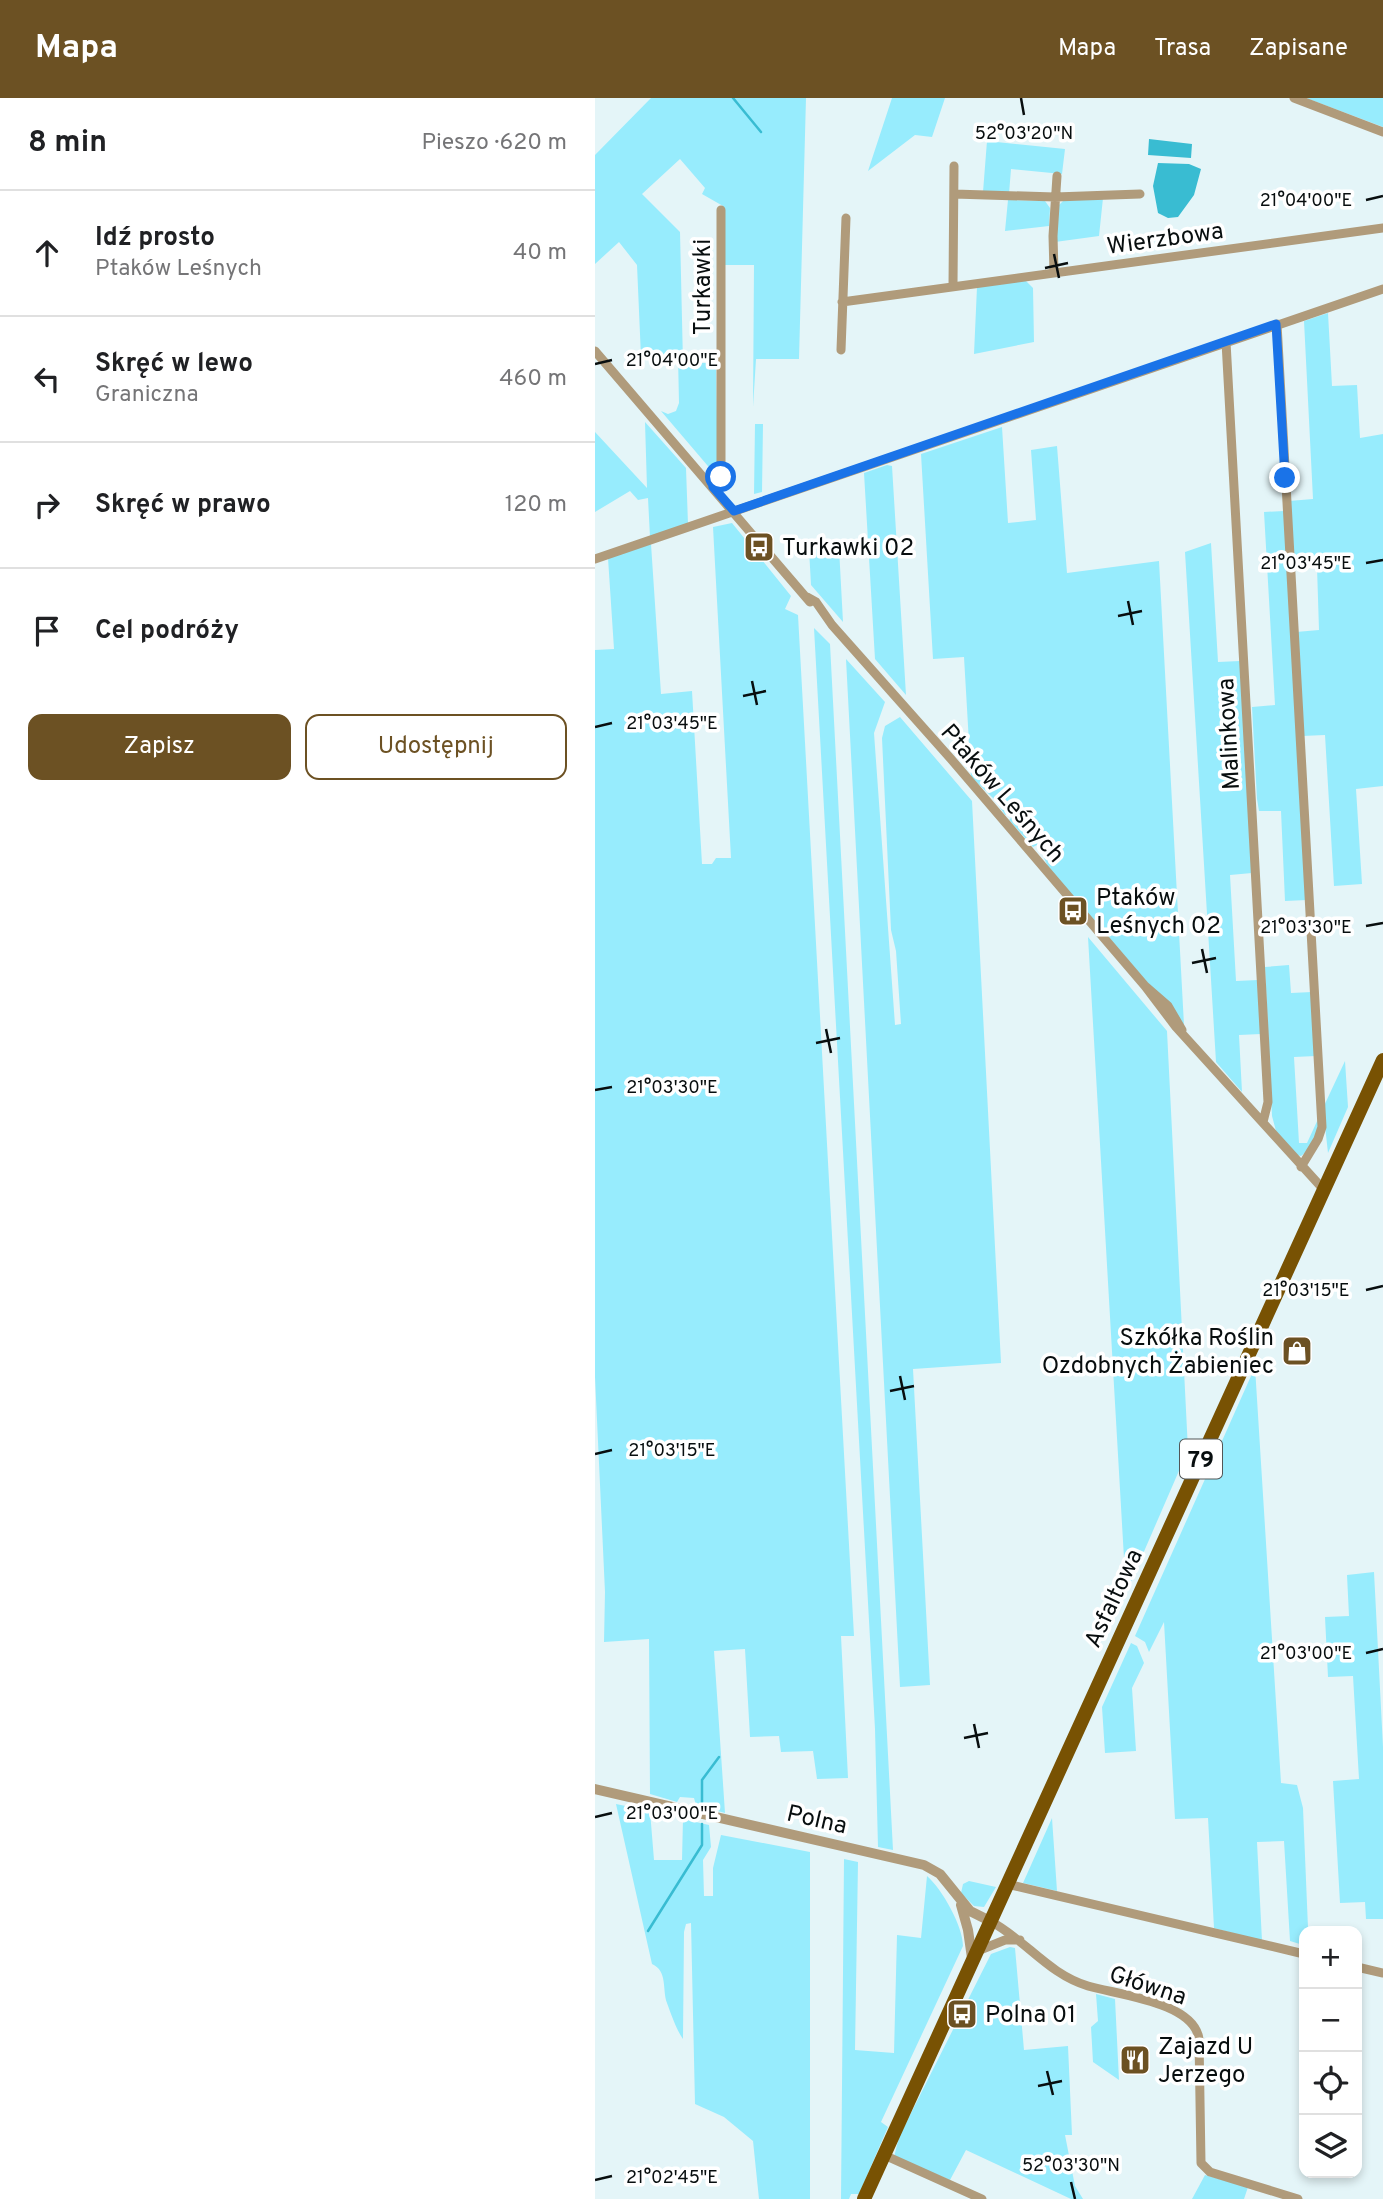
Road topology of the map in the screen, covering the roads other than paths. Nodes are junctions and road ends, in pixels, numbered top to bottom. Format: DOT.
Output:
graph roads {
  1 [pos="1293,98"];
  2 [pos="1383,132"];
  3 [pos="954,166"];
  4 [pos="1058,176"];
  5 [pos="954,194"];
  6 [pos="1140,194"];
  7 [pos="1055,197"];
  8 [pos="721,209"];
  9 [pos="846,218"];
  10 [pos="1383,228"];
  11 [pos="1054,272"];
  12 [pos="953,286"];
  13 [pos="1383,289"];
  14 [pos="842,302"];
  15 [pos="1276,324"];
  16 [pos="1226,342"];
  17 [pos="841,350"];
  18 [pos="595,351"];
  19 [pos="713,487"];
  20 [pos="734,511"];
  21 [pos="595,559"];
  22 [pos="1383,1060"];
  23 [pos="1263,1122"];
  24 [pos="1301,1167"];
  25 [pos="1324,1190"];
  26 [pos="595,1789"];
  27 [pos="1007,1884"];
  28 [pos="960,1902"];
  29 [pos="990,1921"];
  30 [pos="1020,1940"];
  31 [pos="1299,1953"];
  32 [pos="973,1955"];
  33 [pos="1362,1967"];
  34 [pos="1383,1973"];
  35 [pos="884,2155"];
  36 [pos="864,2199"];
  37 [pos="982,2199"];
  38 [pos="1298,2199"];
  1 -- 2 [label="street"];
  3 -- 5 [label="street"];
  4 -- 7 [label="street"];
  5 -- 7 [label="street"];
  5 -- 12 [label="street"];
  6 -- 7 [label="street"];
  7 -- 11 [label="street"];
  8 -- 19 [label="street, Turkawki"];
  9 -- 14 [label="street"];
  10 -- 11 [label="street, Wierzbowa"];
  11 -- 12 [label="street, Wierzbowa"];
  12 -- 14 [label="street, Wierzbowa"];
  13 -- 15 [label="street"];
  14 -- 17 [label="street"];
  15 -- 16 [label="street"];
  15 -- 24 [label="street"];
  16 -- 20 [label="street"];
  16 -- 23 [label="street, Malinkowa"];
  18 -- 19 [label="street, Ptaków Leśnych"];
  19 -- 20 [label="street, Ptaków Leśnych"];
  20 -- 21 [label="street"];
  20 -- 23 [label="street, Ptaków Leśnych"];
  22 -- 25 [label="main road, Asfaltowa / 79"];
  23 -- 24 [label="street, Ptaków Leśnych"];
  24 -- 25 [label="street, Ptaków Leśnych"];
  25 -- 27 [label="main road, Asfaltowa / 79"];
  26 -- 28 [label="street, Polna"];
  27 -- 29 [label="main road, Asfaltowa / 79"];
  27 -- 31 [label="street"];
  28 -- 29 [label="street, Polna"];
  28 -- 32 [label="street"];
  29 -- 30 [label="street, Główna"];
  29 -- 32 [label="main road, Asfaltowa / 79"];
  30 -- 32 [label="street"];
  30 -- 38 [label="street, Główna"];
  32 -- 35 [label="main road, Asfaltowa / 79"];
  33 -- 34 [label="street"];
  35 -- 36 [label="main road, 79"];
  35 -- 37 [label="street"];
}
